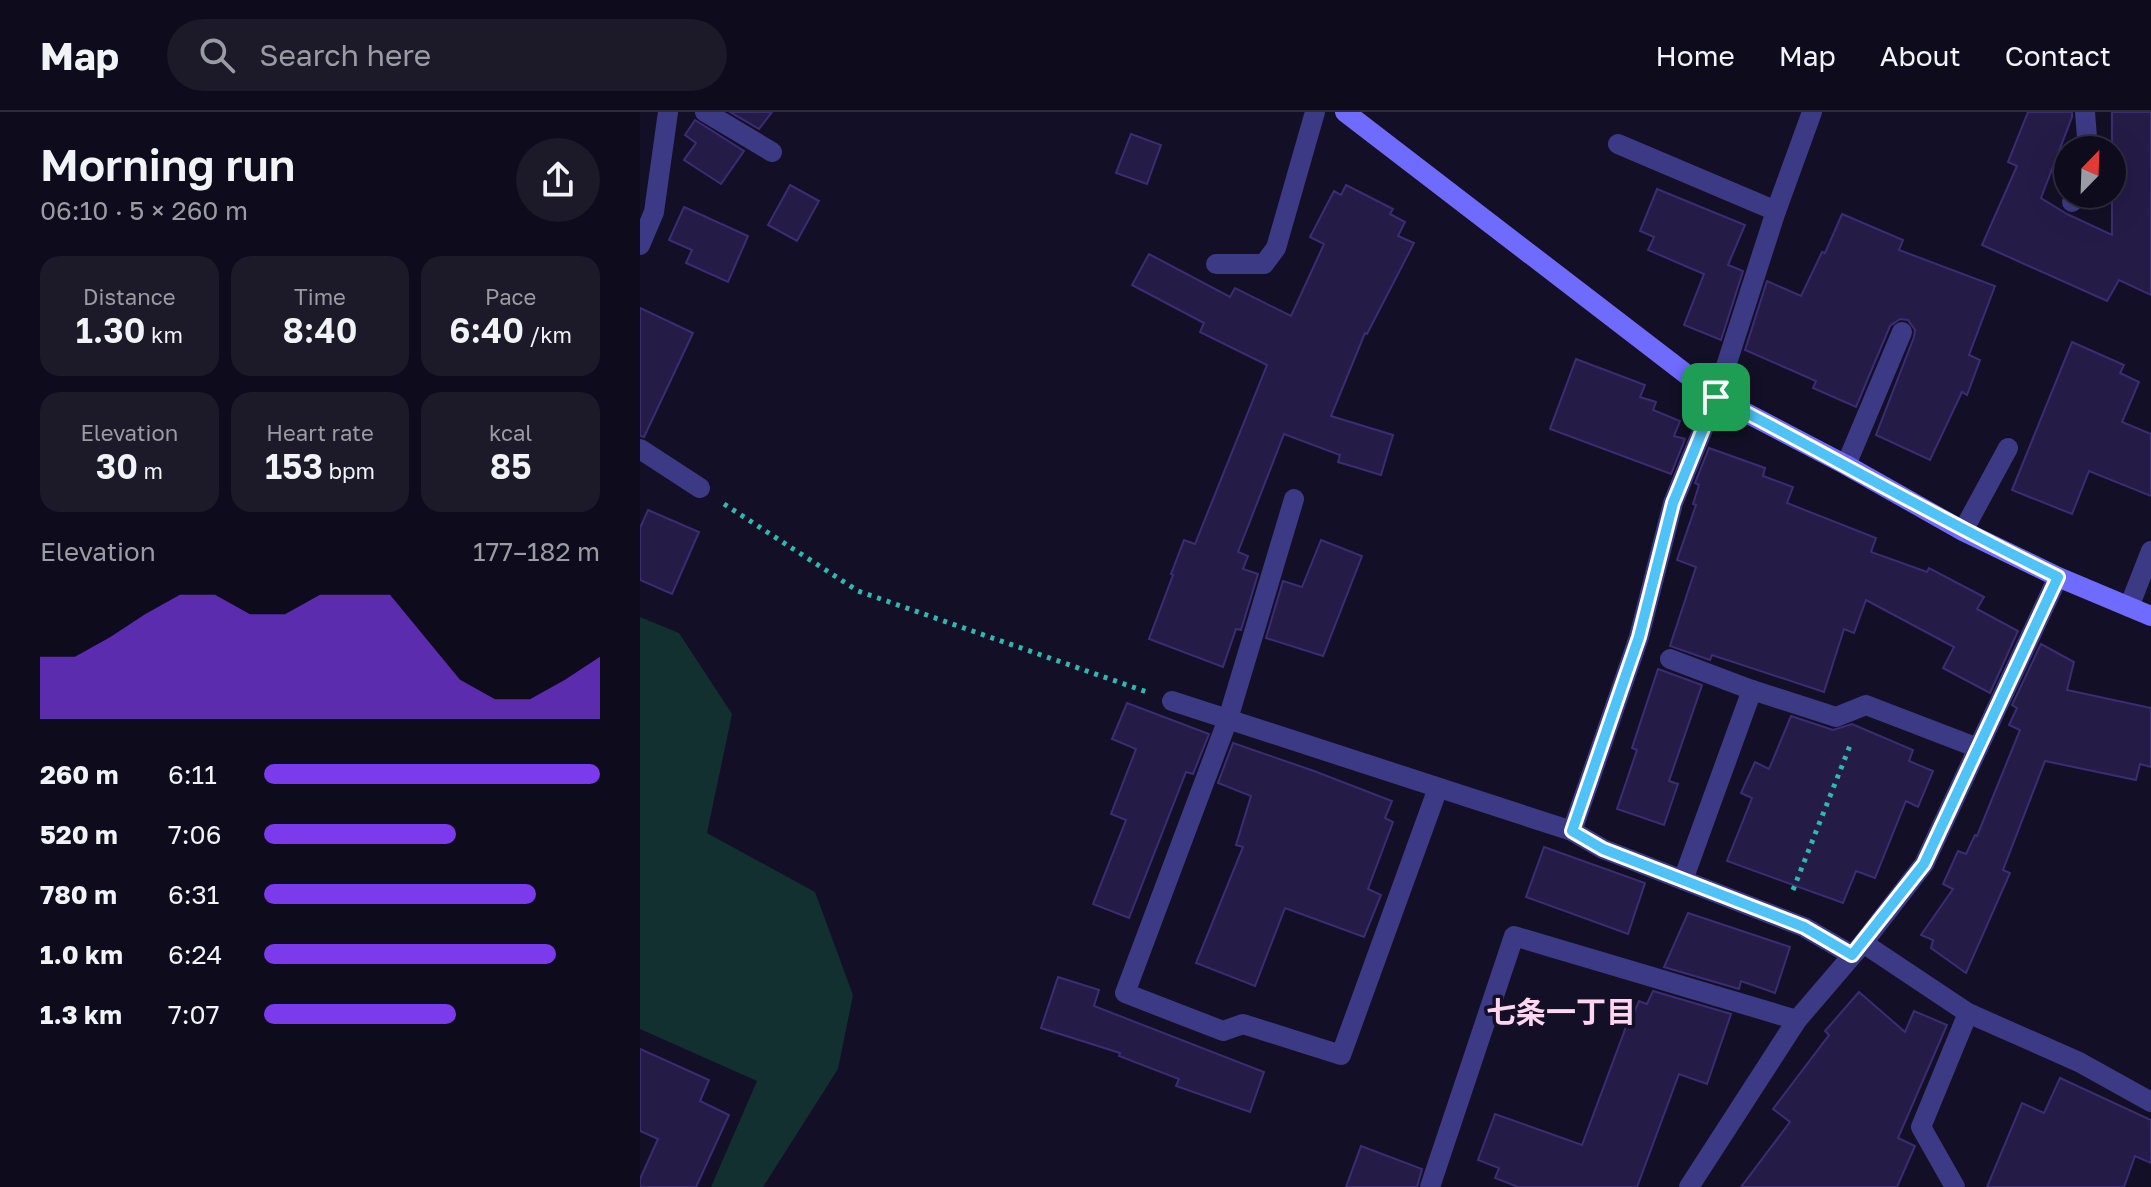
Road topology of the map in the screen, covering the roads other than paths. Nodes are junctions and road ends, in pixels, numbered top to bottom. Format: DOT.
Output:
graph roads {
  1 [pos="668,112"];
  2 [pos="705,112"];
  3 [pos="1315,112"];
  4 [pos="1345,112"];
  5 [pos="1812,112"];
  6 [pos="2085,112"];
  7 [pos="2087,136"];
  8 [pos="1618,144"];
  9 [pos="772,152"];
  10 [pos="1776,211"];
  11 [pos="640,245"];
  12 [pos="1216,264"];
  13 [pos="1902,332"];
  14 [pos="1716,397"];
  15 [pos="2008,448"];
  16 [pos="640,449"];
  17 [pos="1846,465"];
  18 [pos="700,488"];
  19 [pos="1294,499"];
  20 [pos="1963,531"];
  21 [pos="2151,551"];
  22 [pos="2058,577"];
  23 [pos="2129,607"];
  24 [pos="2151,616"];
  25 [pos="1670,659"];
  26 [pos="1752,690"];
  27 [pos="1172,701"];
  28 [pos="1228,719"];
  29 [pos="1978,748"];
  30 [pos="1438,788"];
  31 [pos="1572,831"];
  32 [pos="1683,880"];
  33 [pos="1858,949"];
  34 [pos="1968,1013"];
  35 [pos="1797,1020"];
  36 [pos="2151,1102"];
  37 [pos="1430,1187"];
  38 [pos="1689,1187"];
  39 [pos="1955,1187"];
  1 -- 11 [label="street"];
  2 -- 9 [label="street"];
  3 -- 12 [label="street"];
  4 -- 14 [label="street"];
  5 -- 10 [label="street"];
  6 -- 7 [label="street"];
  8 -- 10 [label="street"];
  10 -- 14 [label="street"];
  13 -- 17 [label="street"];
  14 -- 17 [label="street"];
  14 -- 31 [label="street"];
  15 -- 20 [label="street"];
  16 -- 18 [label="street"];
  17 -- 20 [label="street"];
  19 -- 28 [label="street"];
  20 -- 22 [label="street"];
  21 -- 23 [label="street"];
  22 -- 23 [label="street"];
  22 -- 29 [label="street"];
  23 -- 24 [label="street"];
  25 -- 26 [label="street"];
  26 -- 29 [label="street"];
  26 -- 32 [label="street"];
  27 -- 28 [label="street"];
  28 -- 30 [label="street"];
  28 -- 30 [label="street"];
  29 -- 33 [label="street"];
  30 -- 31 [label="street"];
  31 -- 32 [label="street"];
  32 -- 33 [label="street"];
  33 -- 34 [label="street"];
  33 -- 35 [label="street"];
  34 -- 36 [label="street"];
  34 -- 39 [label="street"];
  35 -- 37 [label="street"];
  35 -- 38 [label="street"];
}
